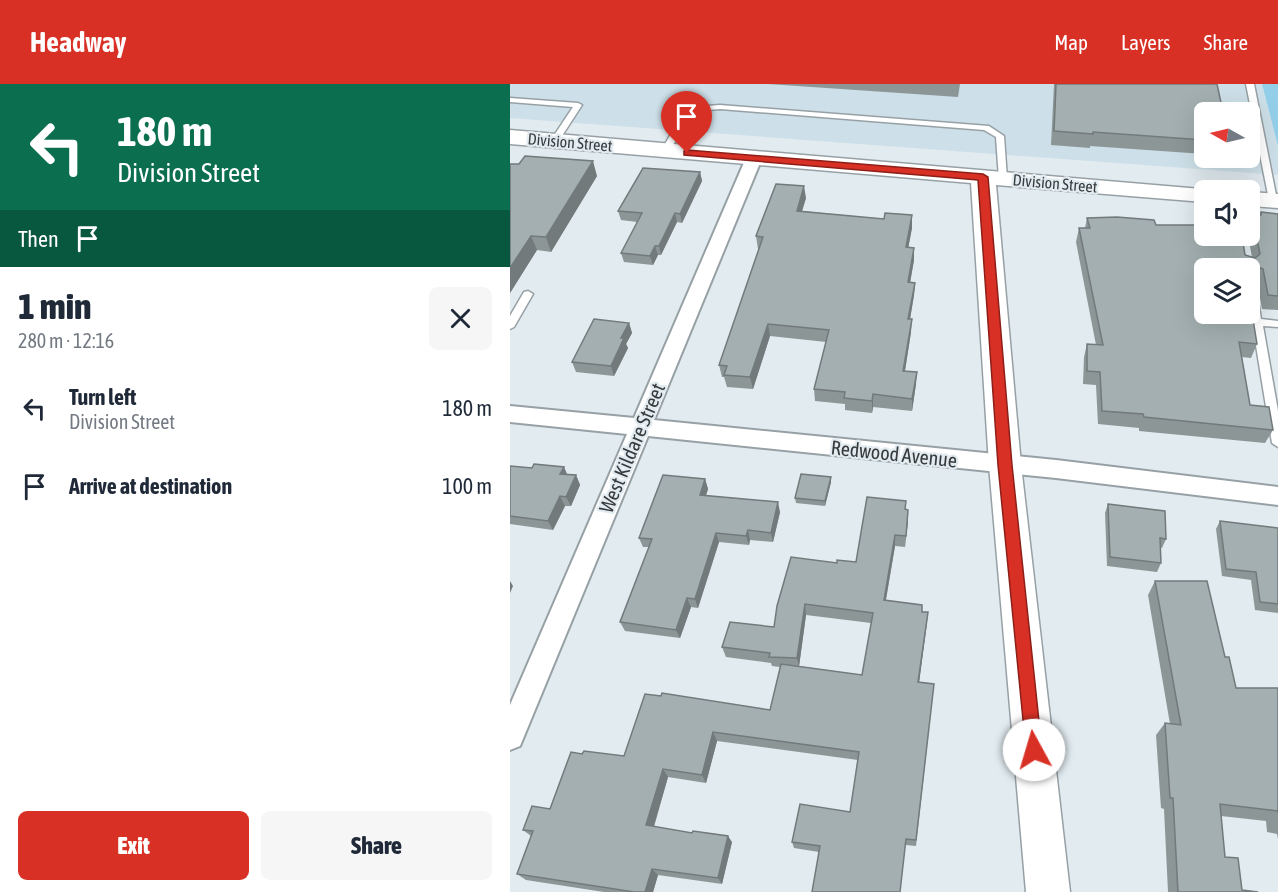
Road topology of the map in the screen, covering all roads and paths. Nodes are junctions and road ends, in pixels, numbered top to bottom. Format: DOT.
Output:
graph roads {
  1 [pos="1250,84"];
  2 [pos="510,100"];
  3 [pos="510,137"];
  4 [pos="555,140"];
  5 [pos="665,151"];
  6 [pos="754,158"];
  7 [pos="993,178"];
  8 [pos="1194,194"];
  9 [pos="1267,200"];
  10 [pos="528,294"];
  11 [pos="1260,322"];
  12 [pos="1257,324"];
  13 [pos="1278,324"];
  14 [pos="510,325"];
  15 [pos="510,414"];
  16 [pos="641,429"];
  17 [pos="1278,443"];
  18 [pos="1005,465"];
  19 [pos="1278,496"];
  20 [pos="510,737"];
  21 [pos="1048,892"];
  1 -- 9 [label="lane"];
  2 -- 4 [label="lane"];
  3 -- 4 [label="main road, Division Street"];
  4 -- 5 [label="main road, Division Street"];
  5 -- 6 [label="main road, Division Street"];
  5 -- 7 [label="lane"];
  6 -- 7 [label="main road, Division Street"];
  6 -- 16 [label="street, West Kildare Street"];
  7 -- 8 [label="main road, Division Street"];
  7 -- 18 [label="main road"];
  10 -- 14 [label="lane"];
  11 -- 13 [label="lane"];
  12 -- 17 [label="lane"];
  15 -- 16 [label="street, Redwood Avenue"];
  16 -- 18 [label="street, Redwood Avenue"];
  16 -- 20 [label="street, West Kildare Street"];
  18 -- 19 [label="street, Redwood Avenue"];
  18 -- 21 [label="main road"];
}
